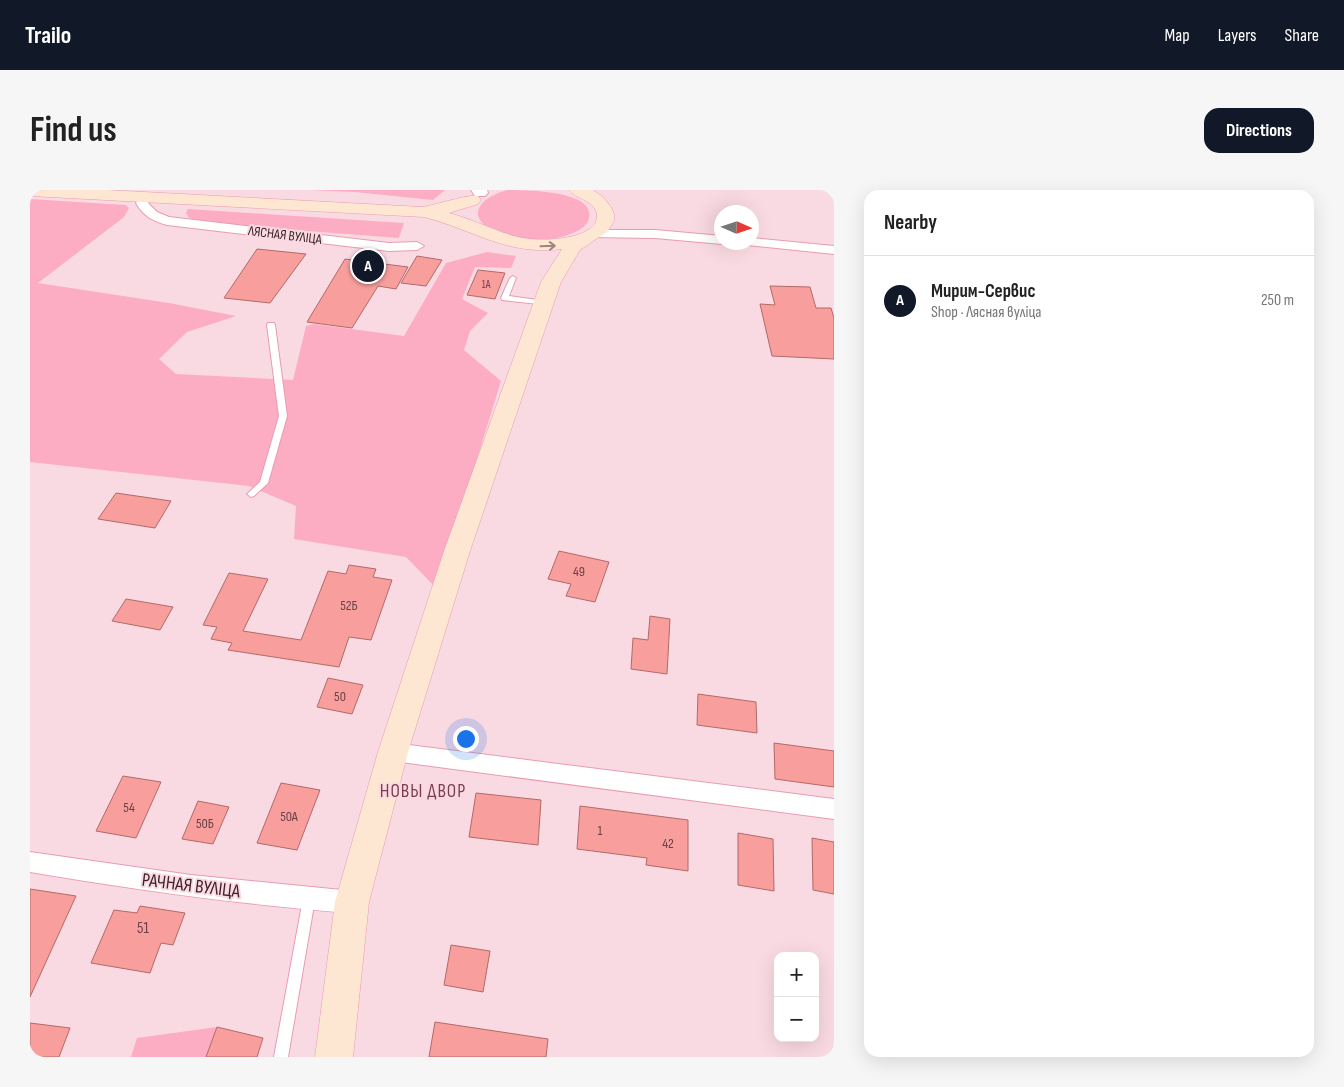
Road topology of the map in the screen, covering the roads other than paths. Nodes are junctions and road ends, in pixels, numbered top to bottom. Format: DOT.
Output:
graph roads {
  1 [pos="578,190"];
  2 [pos="30,191"];
  3 [pos="480,193"];
  4 [pos="146,197"];
  5 [pos="608,205"];
  6 [pos="422,212"];
  7 [pos="478,230"];
  8 [pos="655,234"];
  9 [pos="588,237"];
  10 [pos="714,239"];
  11 [pos="513,243"];
  12 [pos="759,243"];
  13 [pos="417,246"];
  14 [pos="834,250"];
  15 [pos="513,278"];
  16 [pos="543,278"];
  17 [pos="271,325"];
  18 [pos="251,494"];
  19 [pos="393,752"];
  20 [pos="834,810"];
  21 [pos="30,862"];
  22 [pos="309,900"];
  23 [pos="352,902"];
  24 [pos="281,1057"];
  25 [pos="334,1057"];
  1 -- 5 [label="main road"];
  2 -- 4 [label="main road"];
  3 -- 6 [label="main road"];
  3 -- 7 [label="main road"];
  4 -- 6 [label="main road"];
  4 -- 13 [label="street, ЛЯСНАЯ ВУЛІЦА"];
  5 -- 8 [label="street"];
  5 -- 9 [label="main road"];
  6 -- 7 [label="main road"];
  7 -- 11 [label="main road"];
  8 -- 9 [label="street"];
  8 -- 10 [label="street"];
  11 -- 9 [label="main road, one-way"];
  9 -- 16 [label="main road"];
  11 -- 16 [label="main road"];
  12 -- 14 [label="street"];
  15 -- 16 [label="lane"];
  16 -- 19 [label="main road"];
  17 -- 18 [label="lane"];
  19 -- 20 [label="street"];
  19 -- 23 [label="main road"];
  21 -- 22 [label="street, РАЧНАЯ ВУЛІЦА"];
  22 -- 23 [label="street, РАЧНАЯ ВУЛІЦА"];
  22 -- 24 [label="lane"];
  23 -- 25 [label="main road"];
}
